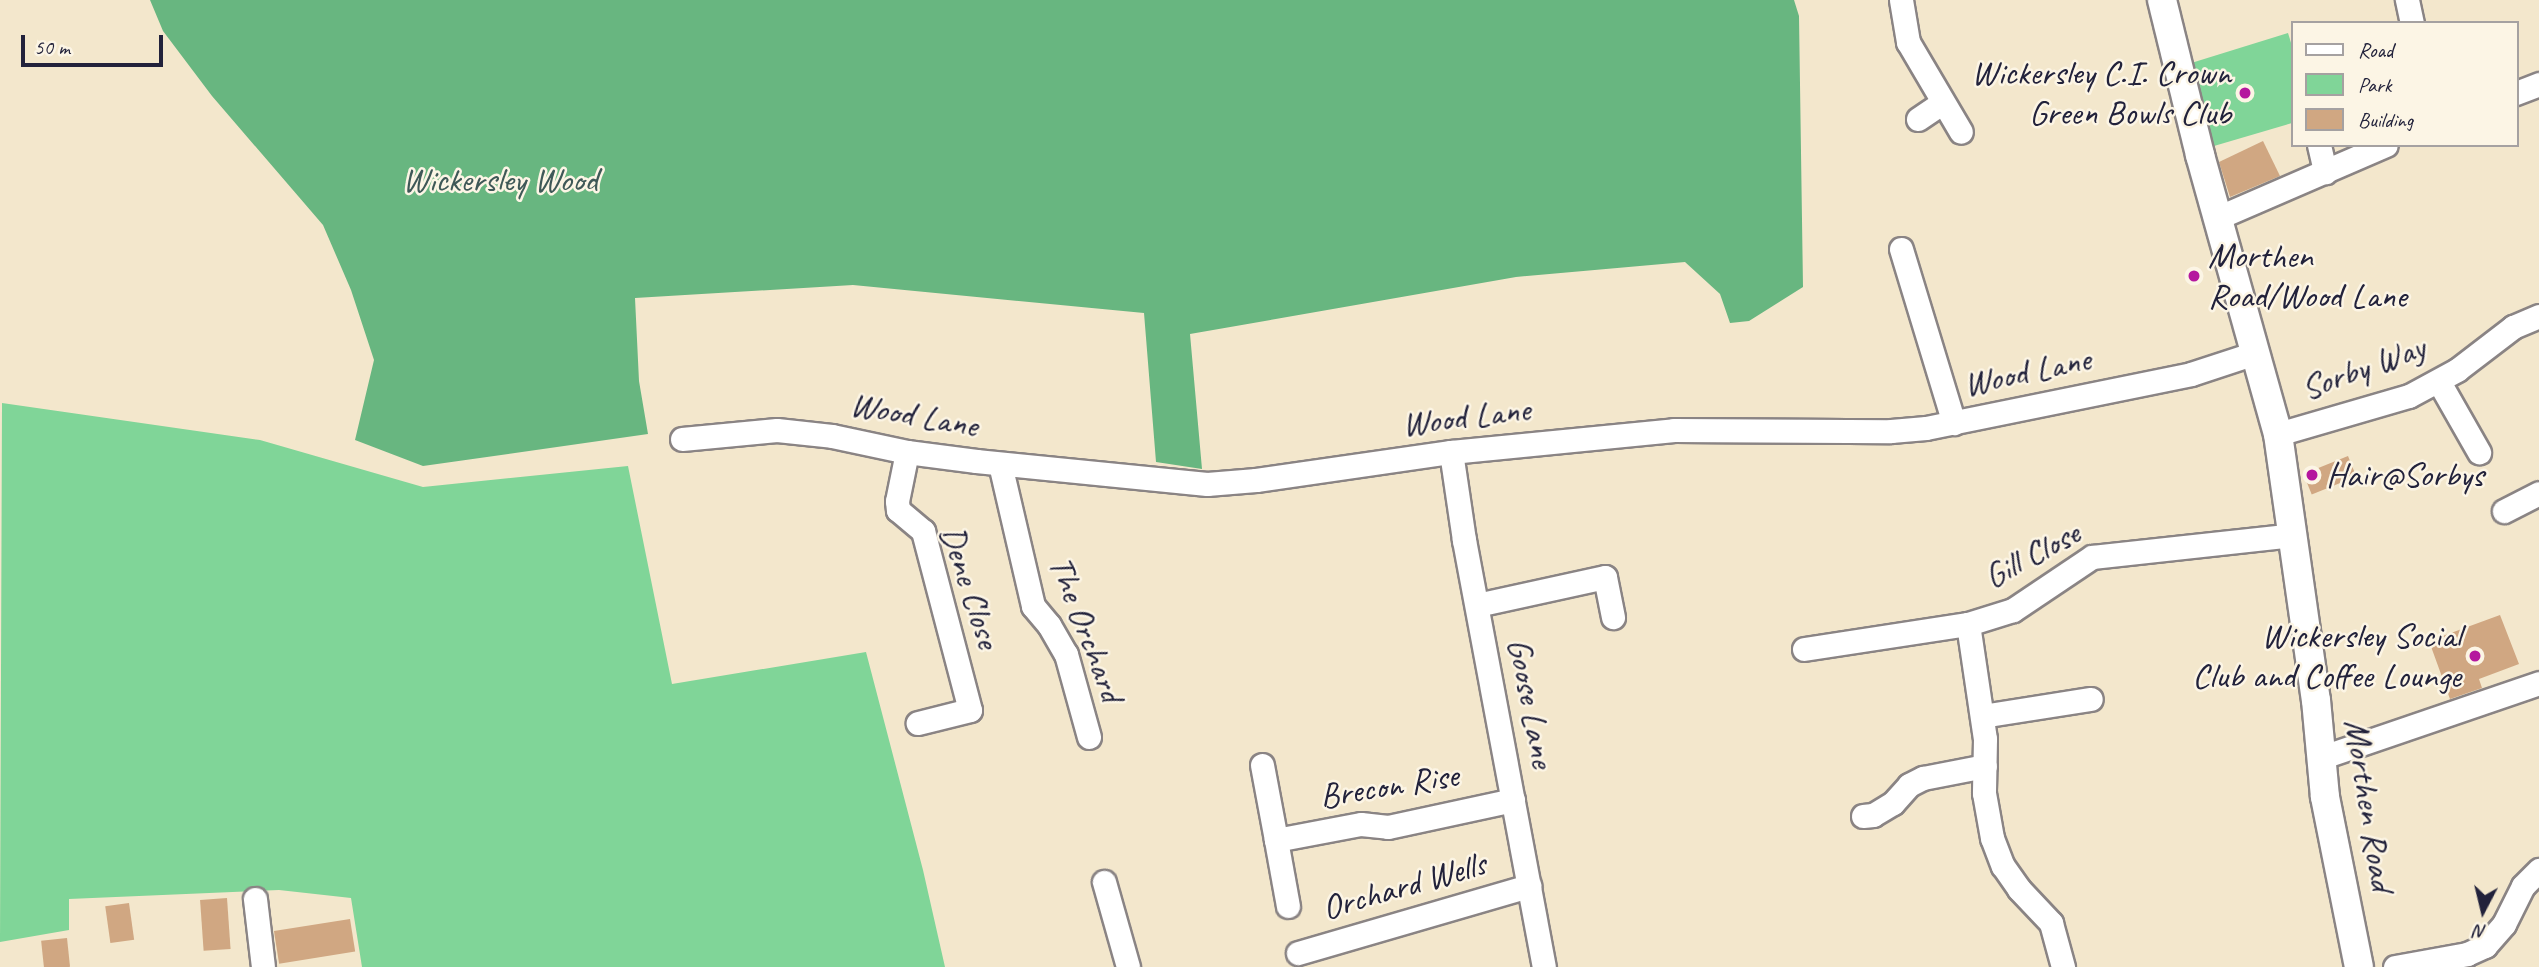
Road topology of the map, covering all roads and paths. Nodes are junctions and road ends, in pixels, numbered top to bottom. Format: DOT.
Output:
graph roads {
  1 [pos="1902,0"];
  2 [pos="2162,0"];
  3 [pos="2407,0"];
  4 [pos="2412,21"];
  5 [pos="2539,84"];
  6 [pos="2518,92"];
  7 [pos="1942,103"];
  8 [pos="1918,119"];
  9 [pos="1961,132"];
  10 [pos="2319,147"];
  11 [pos="2381,147"];
  12 [pos="2325,172"];
  13 [pos="2217,218"];
  14 [pos="1901,249"];
  15 [pos="2539,316"];
  16 [pos="2255,353"];
  17 [pos="2439,382"];
  18 [pos="1954,423"];
  19 [pos="2278,435"];
  20 [pos="682,439"];
  21 [pos="907,452"];
  22 [pos="1451,452"];
  23 [pos="2479,452"];
  24 [pos="1000,464"];
  25 [pos="2539,493"];
  26 [pos="2504,511"];
  27 [pos="2294,535"];
  28 [pos="1476,605"];
  29 [pos="1614,617"];
  30 [pos="1968,624"];
  31 [pos="1804,649"];
  32 [pos="2539,683"];
  33 [pos="2091,699"];
  34 [pos="1982,716"];
  35 [pos="918,723"];
  36 [pos="1089,737"];
  37 [pos="2323,757"];
  38 [pos="1262,765"];
  39 [pos="1985,766"];
  40 [pos="1513,800"];
  41 [pos="1863,816"];
  42 [pos="1276,840"];
  43 [pos="2539,870"];
  44 [pos="1104,882"];
  45 [pos="1529,886"];
  46 [pos="255,899"];
  47 [pos="1288,906"];
  48 [pos="1298,953"];
  49 [pos="263,967"];
  50 [pos="1128,967"];
  51 [pos="1544,967"];
  52 [pos="2063,967"];
  53 [pos="2359,967"];
  54 [pos="2395,967"];
  1 -- 7 [label="street"];
  2 -- 13 [label="main road, Morthen Road"];
  3 -- 4 [label="street"];
  5 -- 6 [label="street"];
  7 -- 8 [label="street"];
  7 -- 9 [label="street"];
  10 -- 12 [label="street"];
  11 -- 12 [label="street"];
  12 -- 13 [label="street"];
  13 -- 16 [label="main road, Morthen Road"];
  14 -- 18 [label="street"];
  15 -- 17 [label="street, Sorby Way"];
  16 -- 18 [label="street, Wood Lane"];
  16 -- 19 [label="main road, Morthen Road"];
  17 -- 19 [label="street, Sorby Way"];
  17 -- 23 [label="street"];
  18 -- 22 [label="street, Wood Lane"];
  19 -- 27 [label="main road, Morthen Road"];
  20 -- 21 [label="street, Wood Lane"];
  21 -- 24 [label="street, Wood Lane"];
  21 -- 35 [label="street, Dene Close"];
  22 -- 24 [label="street, Wood Lane"];
  22 -- 28 [label="street, Goose Lane"];
  24 -- 36 [label="street, The Orchard"];
  25 -- 26 [label="street"];
  27 -- 30 [label="street, Gill Close"];
  27 -- 37 [label="main road, Morthen Road"];
  28 -- 29 [label="street"];
  28 -- 40 [label="street, Goose Lane"];
  30 -- 31 [label="street, Gill Close"];
  30 -- 34 [label="street"];
  32 -- 37 [label="street"];
  33 -- 34 [label="street"];
  34 -- 39 [label="street"];
  37 -- 53 [label="main road, Morthen Road"];
  38 -- 42 [label="street, Brecon Rise"];
  39 -- 41 [label="street"];
  39 -- 52 [label="street"];
  40 -- 42 [label="street, Brecon Rise"];
  40 -- 45 [label="street, Goose Lane"];
  42 -- 47 [label="street, Brecon Rise"];
  43 -- 54 [label="street"];
  44 -- 50 [label="street"];
  45 -- 48 [label="street, Orchard Wells"];
  45 -- 51 [label="street, Goose Lane"];
  46 -- 49 [label="street"];
}
